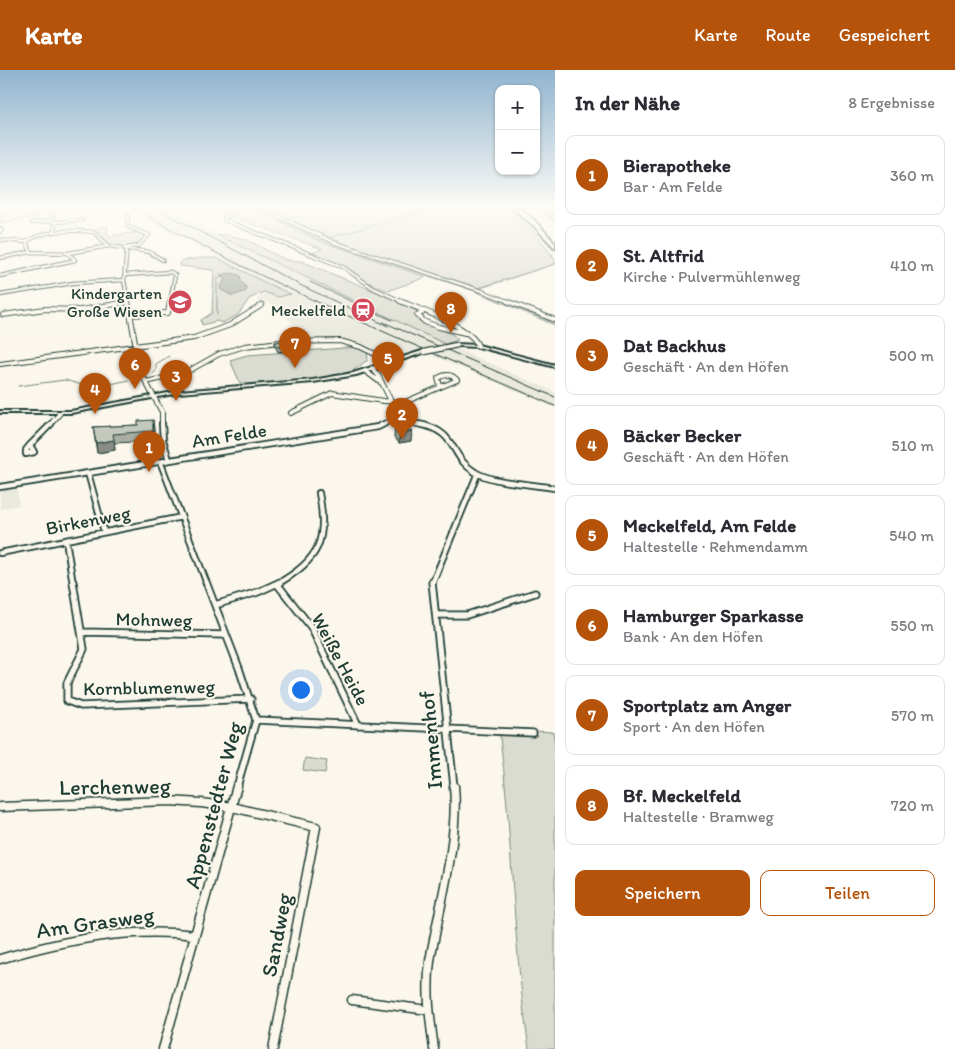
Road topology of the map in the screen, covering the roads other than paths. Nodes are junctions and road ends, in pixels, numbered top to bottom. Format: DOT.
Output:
graph roads {
  1 [pos="31,252"];
  2 [pos="80,252"];
  3 [pos="127,252"];
  4 [pos="147,252"];
  5 [pos="306,252"];
  6 [pos="362,252"];
  7 [pos="68,254"];
  8 [pos="0,258"];
  9 [pos="163,260"];
  10 [pos="125,275"];
  11 [pos="0,276"];
  12 [pos="124,280"];
  13 [pos="0,295"];
  14 [pos="127,302"];
  15 [pos="262,305"];
  16 [pos="423,312"];
  17 [pos="3,315"];
  18 [pos="130,315"];
  19 [pos="555,320"];
  20 [pos="466,333"];
  21 [pos="134,346"];
  22 [pos="478,346"];
  23 [pos="377,355"];
  24 [pos="0,364"];
  25 [pos="555,366"];
  26 [pos="372,368"];
  27 [pos="365,371"];
  28 [pos="146,382"];
  29 [pos="382,384"];
  30 [pos="440,386"];
  31 [pos="152,396"];
  32 [pos="392,402"];
  33 [pos="0,412"];
  34 [pos="60,413"];
  35 [pos="291,413"];
  36 [pos="390,421"];
  37 [pos="30,445"];
  38 [pos="169,460"];
  39 [pos="160,461"];
  40 [pos="88,473"];
  41 [pos="477,475"];
  42 [pos="0,487"];
  43 [pos="555,488"];
  44 [pos="319,493"];
  45 [pos="182,517"];
  46 [pos="104,532"];
  47 [pos="66,540"];
  48 [pos="0,553"];
  49 [pos="278,585"];
  50 [pos="535,593"];
  51 [pos="215,606"];
  52 [pos="437,615"];
  53 [pos="82,632"];
  54 [pos="225,635"];
  55 [pos="250,699"];
  56 [pos="256,720"];
  57 [pos="358,725"];
  58 [pos="448,729"];
  59 [pos="533,733"];
  60 [pos="0,807"];
  61 [pos="232,807"];
  62 [pos="316,827"];
  63 [pos="195,935"];
  64 [pos="0,959"];
  65 [pos="352,1000"];
  66 [pos="428,1010"];
  67 [pos="162,1049"];
  68 [pos="273,1049"];
  69 [pos="434,1049"];
  1 -- 7 [label="street"];
  1 -- 8 [label="street"];
  2 -- 7 [label="street"];
  3 -- 10 [label="street"];
  4 -- 9 [label="street"];
  5 -- 16 [label="street"];
  6 -- 19 [label="street"];
  7 -- 11 [label="street"];
  10 -- 12 [label="street"];
  10 -- 18 [label="street"];
  12 -- 13 [label="street"];
  12 -- 14 [label="street"];
  14 -- 17 [label="street"];
  14 -- 18 [label="street"];
  15 -- 21 [label="street"];
  16 -- 20 [label="street"];
  16 -- 20 [label="street"];
  18 -- 21 [label="street"];
  20 -- 22 [label="street"];
  21 -- 24 [label="street"];
  21 -- 28 [label="street"];
  22 -- 25 [label="street"];
  22 -- 26 [label="street, bridge"];
  23 -- 28 [label="street"];
  26 -- 27 [label="street"];
  26 -- 29 [label="street"];
  27 -- 29 [label="street"];
  27 -- 31 [label="street"];
  28 -- 31 [label="street"];
  29 -- 32 [label="street"];
  30 -- 30 [label="street"];
  30 -- 32 [label="street"];
  31 -- 34 [label="street"];
  31 -- 38 [label="street"];
  32 -- 35 [label="street"];
  32 -- 36 [label="street"];
  33 -- 34 [label="street"];
  34 -- 37 [label="street"];
  36 -- 38 [label="street, Am Felde"];
  36 -- 41 [label="street"];
  38 -- 39 [label="street, Am Felde"];
  39 -- 40 [label="street, Am Felde"];
  39 -- 45 [label="street, Appenstedter Weg"];
  40 -- 42 [label="street, Am Felde"];
  40 -- 46 [label="street"];
  41 -- 43 [label="street"];
  41 -- 52 [label="street, Immenhof"];
  44 -- 49 [label="street"];
  45 -- 46 [label="street, Birkenweg"];
  45 -- 51 [label="street, Appenstedter Weg"];
  46 -- 47 [label="street, Birkenweg"];
  47 -- 48 [label="street, Birkenweg"];
  47 -- 53 [label="street, Kornblumenweg"];
  49 -- 51 [label="street"];
  49 -- 57 [label="street, Weiße Heide"];
  50 -- 52 [label="street"];
  51 -- 54 [label="street, Appenstedter Weg"];
  52 -- 58 [label="street, Immenhof"];
  53 -- 54 [label="street, Mohnweg"];
  53 -- 55 [label="street, Kornblumenweg"];
  54 -- 55 [label="street, Appenstedter Weg"];
  55 -- 56 [label="street, Appenstedter Weg"];
  56 -- 57 [label="street"];
  56 -- 61 [label="street, Appenstedter Weg"];
  57 -- 58 [label="street"];
  58 -- 59 [label="street"];
  58 -- 66 [label="street, Immenhof"];
  60 -- 61 [label="street, Lerchenweg"];
  61 -- 62 [label="street, Lerchenweg"];
  61 -- 63 [label="street, Appenstedter Weg"];
  62 -- 68 [label="street, Sandweg"];
  63 -- 64 [label="street, Am Grasweg"];
  63 -- 67 [label="street, Appenstedter Weg"];
  65 -- 66 [label="street"];
  66 -- 69 [label="street, Immenhof"];
}
